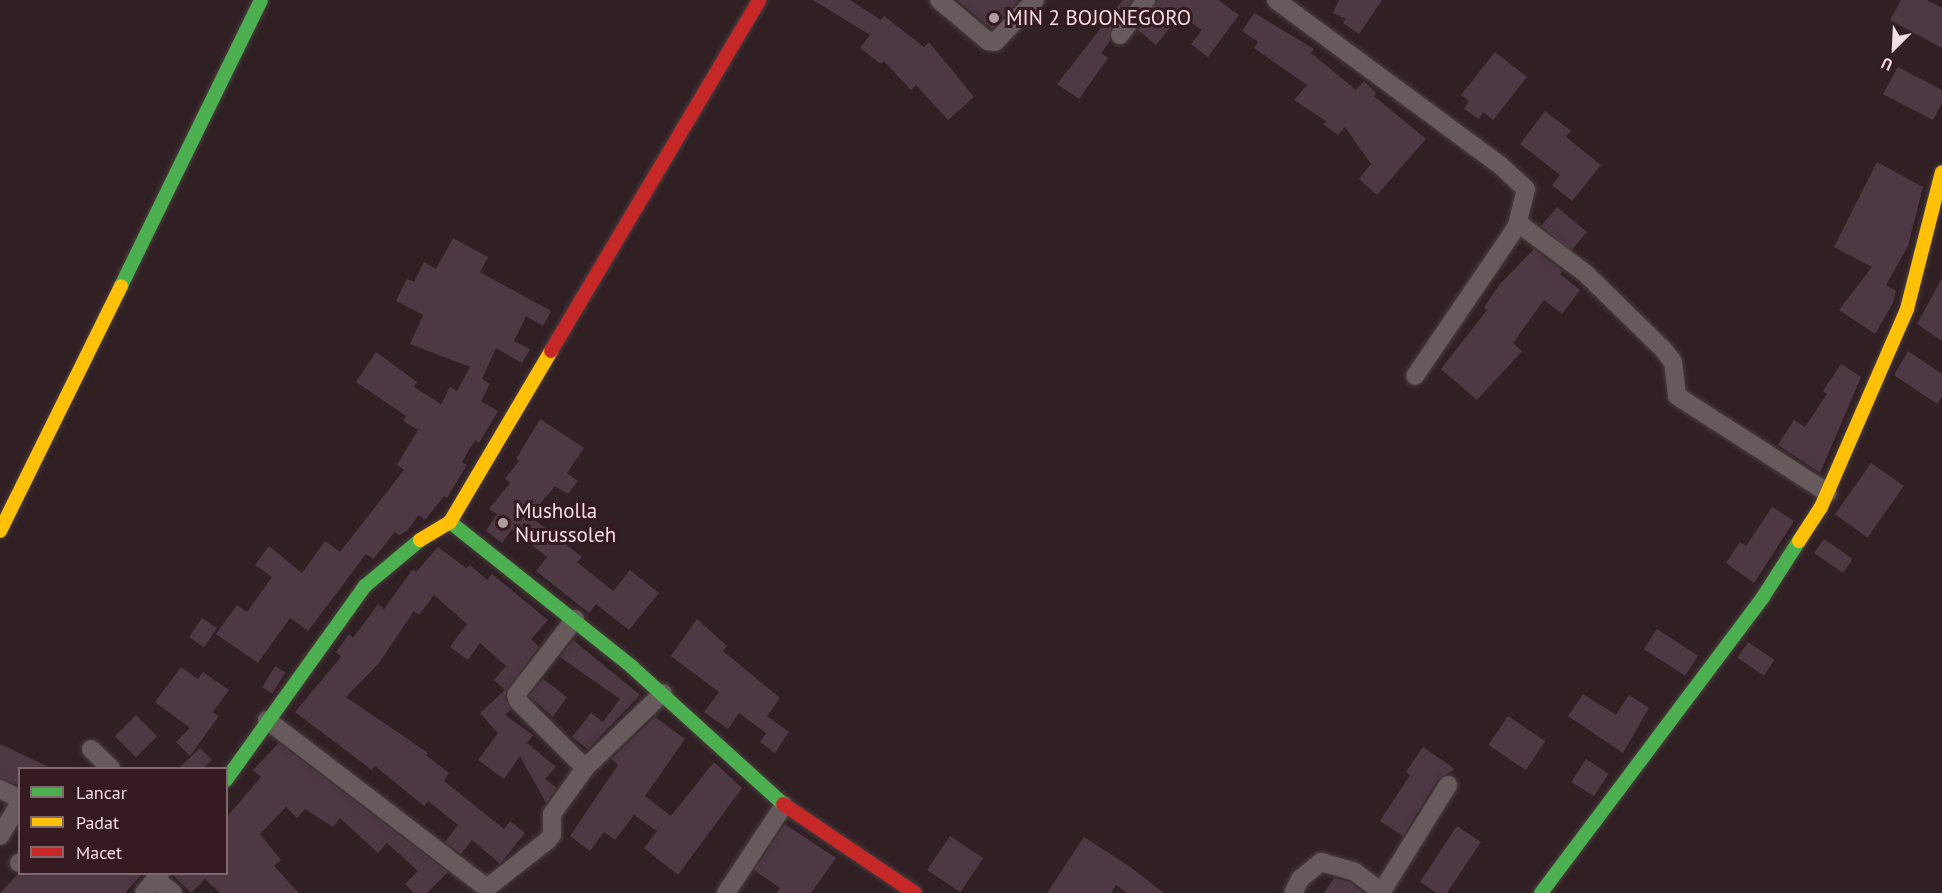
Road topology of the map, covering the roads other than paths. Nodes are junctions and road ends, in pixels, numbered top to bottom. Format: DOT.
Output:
graph roads {
  1 [pos="261,0"];
  2 [pos="759,0"];
  3 [pos="939,0"];
  4 [pos="1035,0"];
  5 [pos="1146,0"];
  6 [pos="1276,0"];
  7 [pos="1120,35"];
  8 [pos="1942,172"];
  9 [pos="1518,223"];
  10 [pos="1415,376"];
  11 [pos="1828,494"];
  12 [pos="450,522"];
  13 [pos="0,531"];
  14 [pos="574,619"];
  15 [pos="663,693"];
  16 [pos="267,720"];
  17 [pos="91,749"];
  18 [pos="110,767"];
  19 [pos="585,768"];
  20 [pos="228,777"];
  21 [pos="1448,785"];
  22 [pos="0,789"];
  23 [pos="18,800"];
  24 [pos="18,804"];
  25 [pos="784,805"];
  26 [pos="0,836"];
  27 [pos="153,882"];
  28 [pos="1383,892"];
  29 [pos="173,893"];
  30 [pos="726,893"];
  31 [pos="915,893"];
  32 [pos="1293,893"];
  33 [pos="1541,893"];
  1 -- 13 [label="street"];
  2 -- 12 [label="street"];
  3 -- 4 [label="street"];
  5 -- 7 [label="street"];
  6 -- 9 [label="street"];
  8 -- 11 [label="street"];
  9 -- 10 [label="street"];
  9 -- 11 [label="street"];
  11 -- 33 [label="street"];
  12 -- 14 [label="street"];
  12 -- 16 [label="street"];
  14 -- 15 [label="street"];
  14 -- 19 [label="street"];
  15 -- 19 [label="street"];
  15 -- 25 [label="street"];
  16 -- 19 [label="street"];
  16 -- 20 [label="street"];
  17 -- 18 [label="street"];
  21 -- 28 [label="street"];
  22 -- 23 [label="street"];
  24 -- 26 [label="street"];
  25 -- 30 [label="street"];
  25 -- 31 [label="street"];
  27 -- 29 [label="street"];
  28 -- 32 [label="street"];
}
